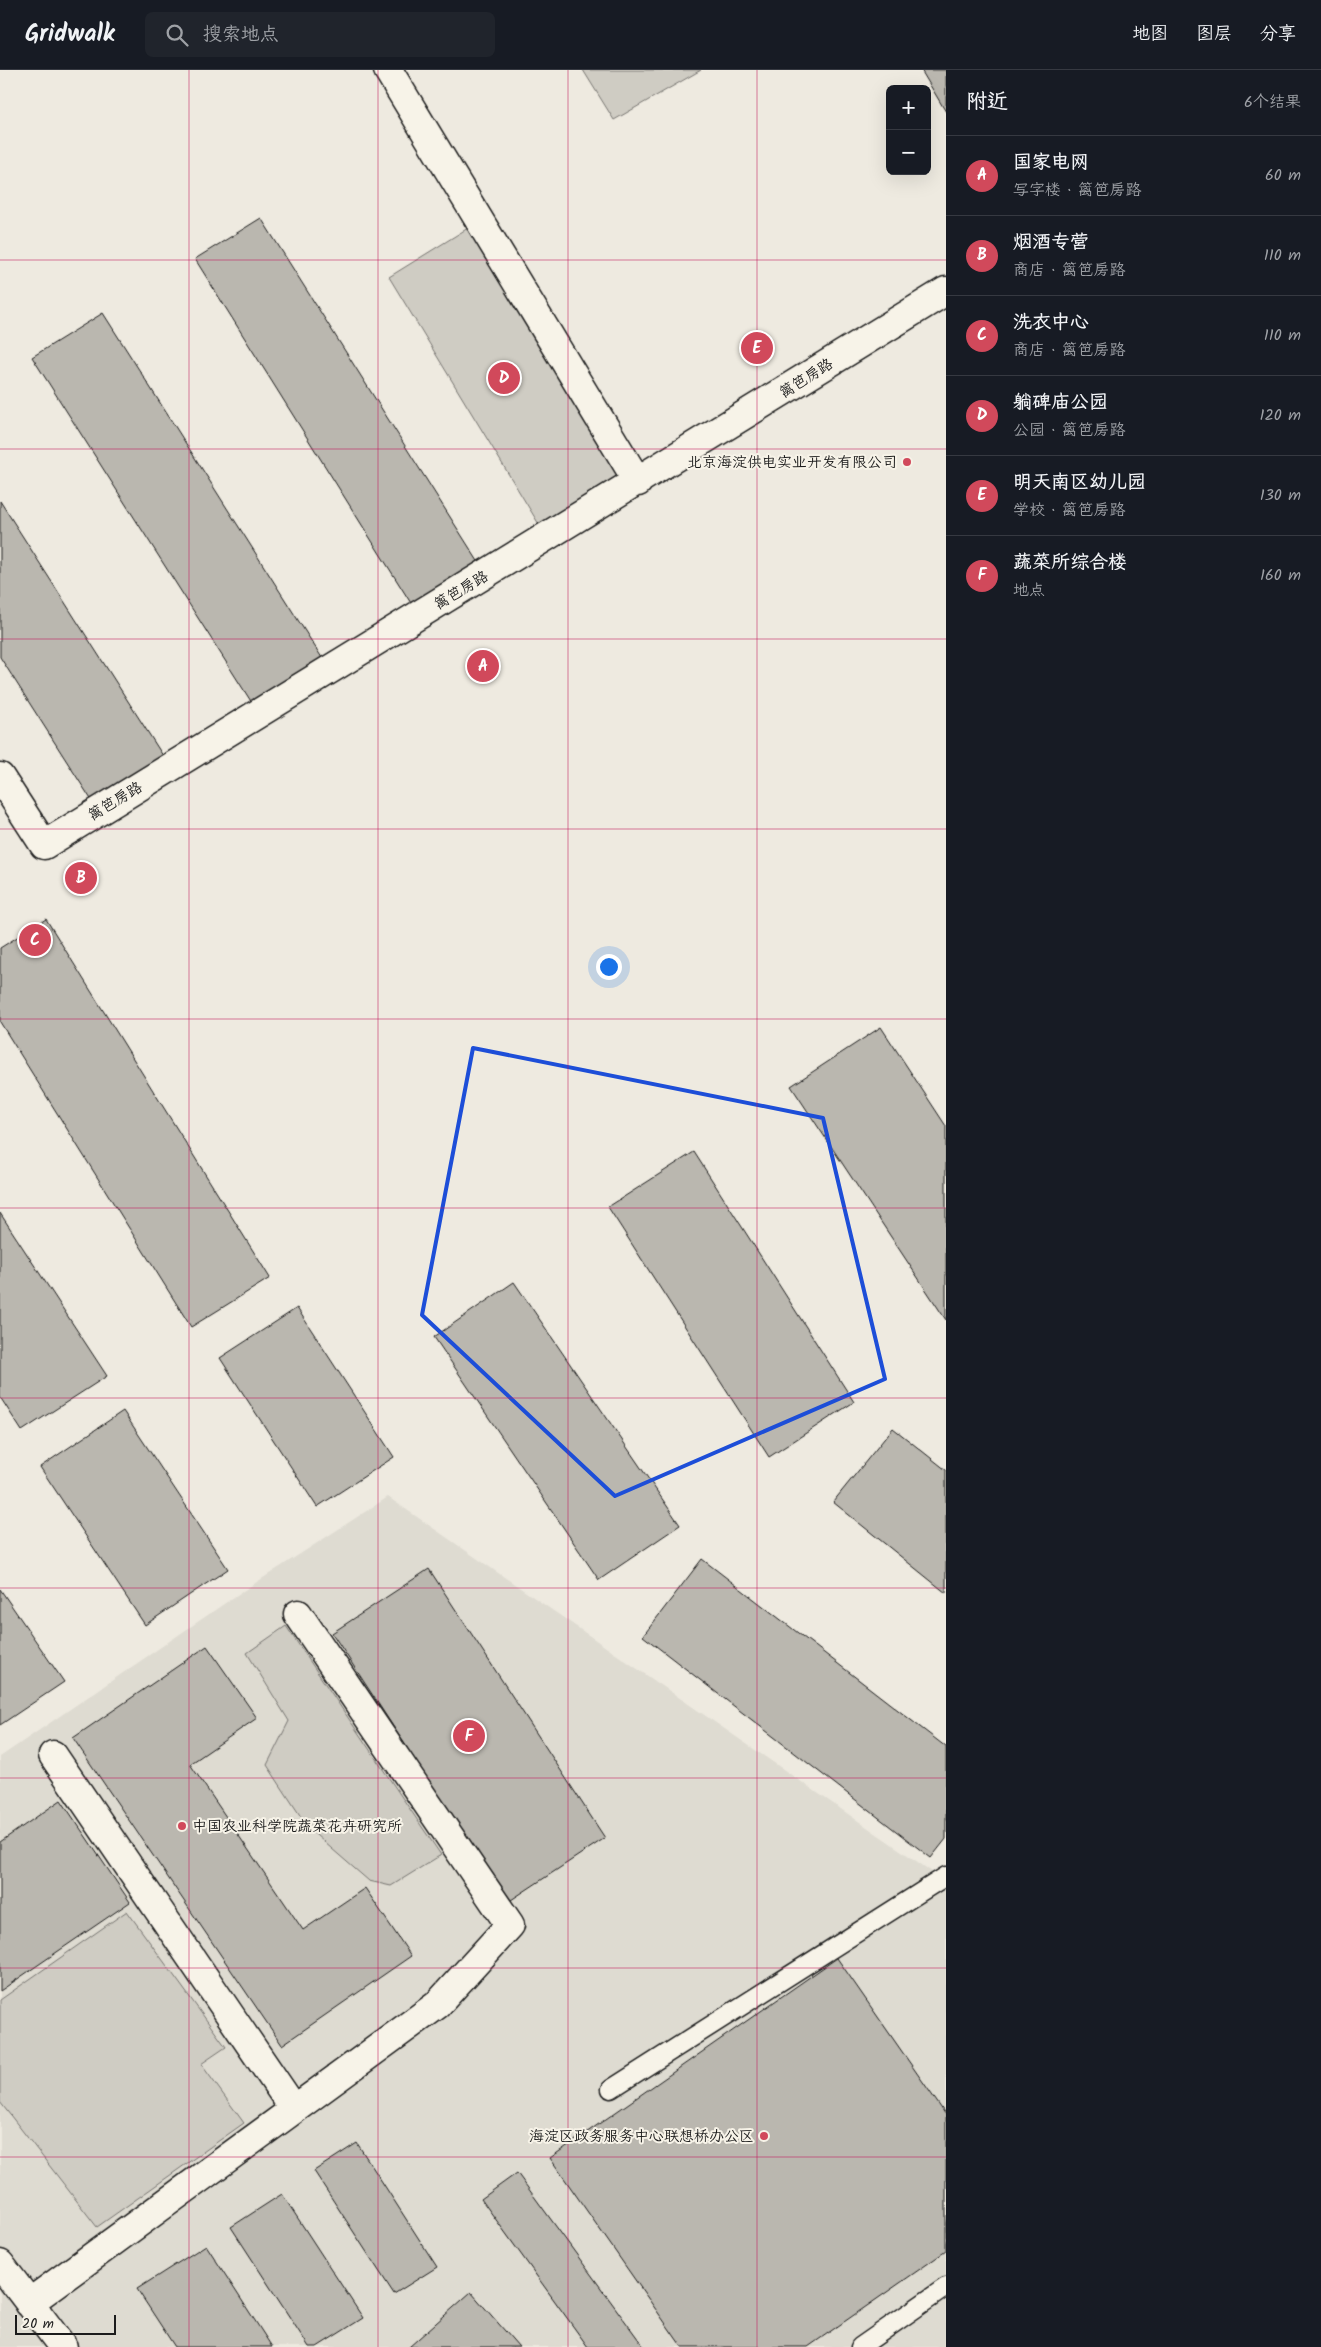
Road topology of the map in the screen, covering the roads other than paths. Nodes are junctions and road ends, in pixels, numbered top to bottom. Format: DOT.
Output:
graph roads {
  1 [pos="388,70"];
  2 [pos="946,292"];
  3 [pos="638,482"];
  4 [pos="0,777"];
  5 [pos="298,1614"];
  6 [pos="53,1755"];
  7 [pos="946,1876"];
  8 [pos="611,2090"];
  9 [pos="294,2109"];
  10 [pos="0,2264"];
  11 [pos="946,2287"];
  12 [pos="29,2302"];
  13 [pos="63,2347"];
  14 [pos="860,2347"];
  1 -- 3 [label="street"];
  2 -- 3 [label="street, 篱笆房路"];
  3 -- 4 [label="street, 篱笆房路"];
  5 -- 9 [label="street"];
  6 -- 9 [label="street"];
  7 -- 8 [label="lane"];
  9 -- 12 [label="street"];
  10 -- 12 [label="street"];
  11 -- 14 [label="lane"];
  12 -- 13 [label="street"];
}
